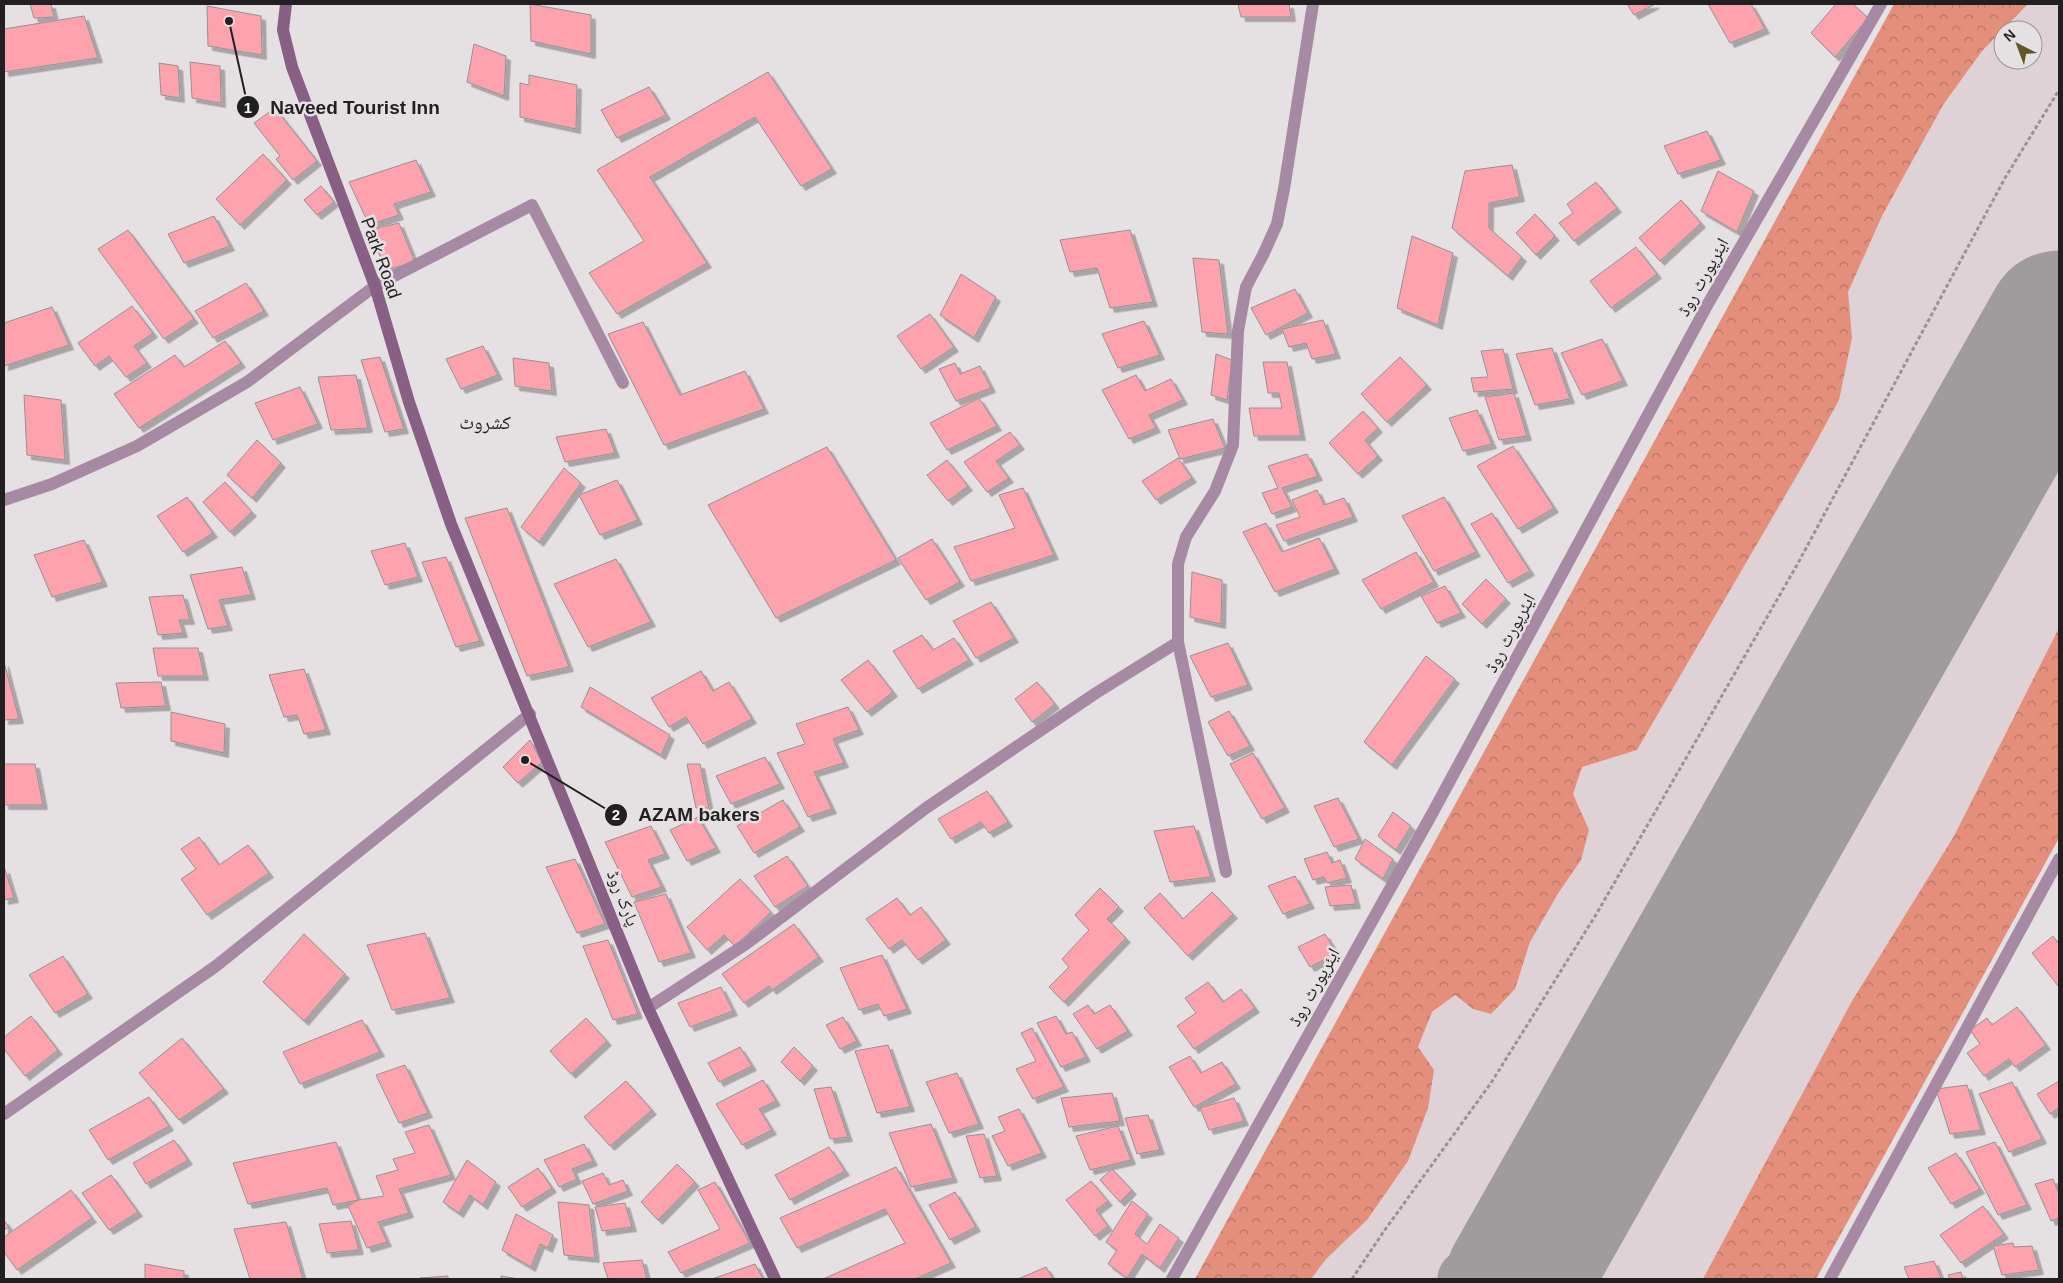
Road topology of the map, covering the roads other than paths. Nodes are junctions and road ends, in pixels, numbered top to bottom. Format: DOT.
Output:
graph roads {
  1 [pos="286,4"];
  2 [pos="1312,4"];
  3 [pos="1881,4"];
  4 [pos="374,286"];
  5 [pos="622,384"];
  6 [pos="4,500"];
  7 [pos="451,524"];
  8 [pos="1178,642"];
  9 [pos="530,714"];
  10 [pos="2059,858"];
  11 [pos="1226,872"];
  12 [pos="648,1008"];
  13 [pos="4,1114"];
  14 [pos="776,1279"];
  15 [pos="1172,1279"];
  16 [pos="1830,1279"];
  1 -- 4 [label="main road, Park Road"];
  2 -- 8 [label="street"];
  3 -- 15 [label="street, ایئرپورٹ روڈ"];
  4 -- 5 [label="street"];
  4 -- 6 [label="street"];
  4 -- 7 [label="main road, Park Road"];
  7 -- 9 [label="main road, پارک روڈ"];
  8 -- 11 [label="street"];
  8 -- 12 [label="street"];
  9 -- 12 [label="main road, پارک روڈ"];
  9 -- 13 [label="street"];
  10 -- 16 [label="street"];
  12 -- 14 [label="main road, پارک روڈ"];
}
